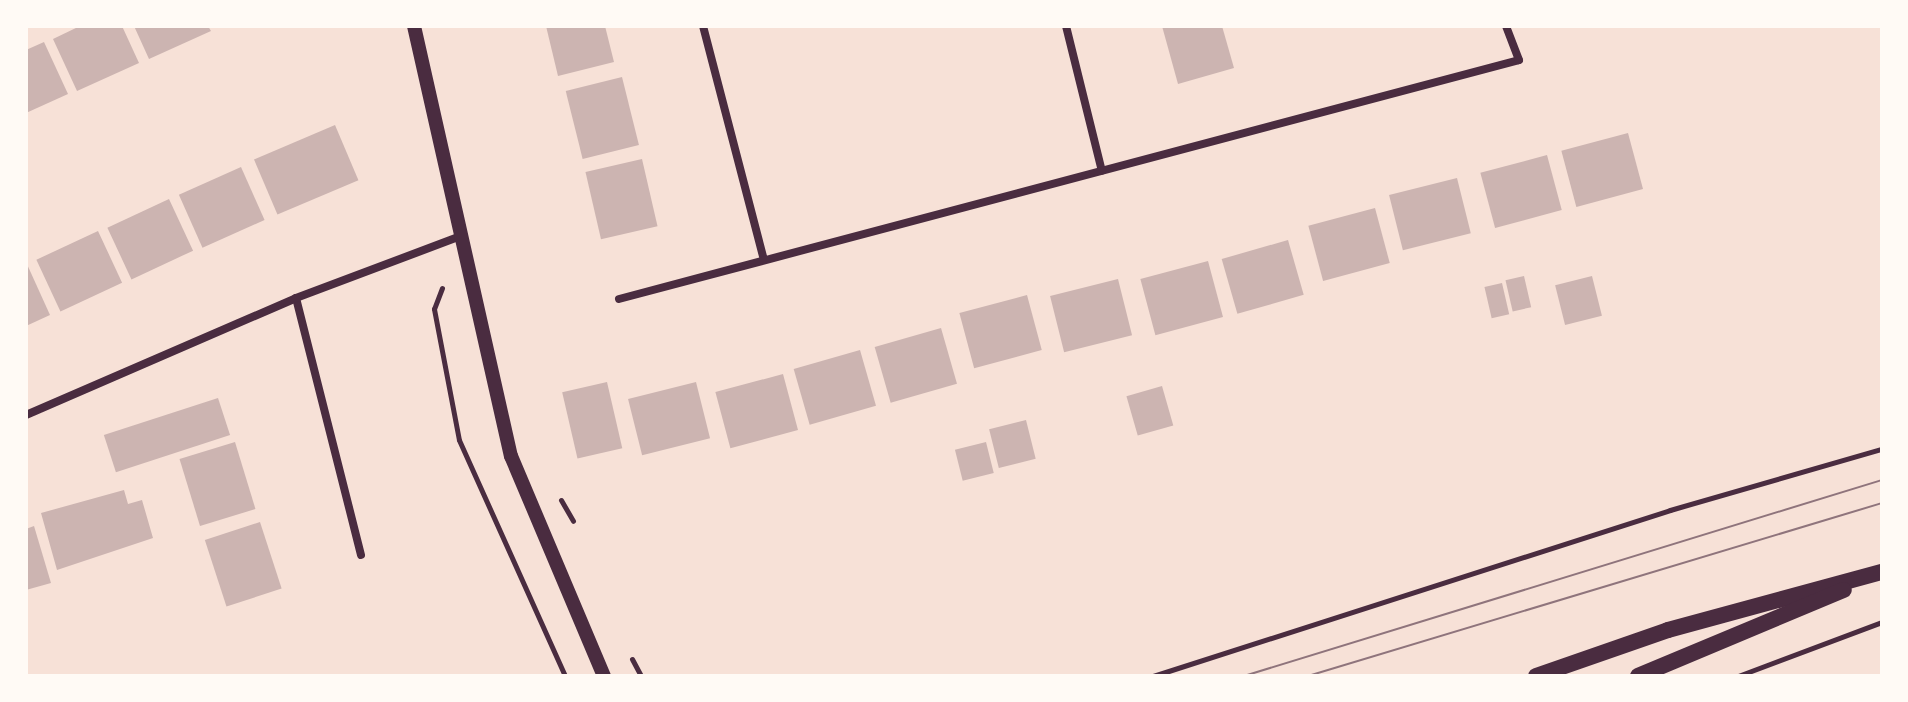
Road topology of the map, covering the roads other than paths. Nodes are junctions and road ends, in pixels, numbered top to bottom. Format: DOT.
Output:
graph roads {
  1 [pos="414,26"];
  2 [pos="703,26"];
  3 [pos="1066,26"];
  4 [pos="1506,26"];
  5 [pos="1102,171"];
  6 [pos="461,236"];
  7 [pos="763,257"];
  8 [pos="296,298"];
  9 [pos="619,299"];
  10 [pos="26,415"];
  11 [pos="361,555"];
  12 [pos="1882,573"];
  13 [pos="604,676"];
  14 [pos="1536,676"];
  15 [pos="1638,676"];
  1 -- 6 [label="street"];
  2 -- 7 [label="street"];
  3 -- 5 [label="street"];
  4 -- 5 [label="street"];
  5 -- 7 [label="street"];
  6 -- 8 [label="street"];
  6 -- 13 [label="street"];
  7 -- 9 [label="street"];
  8 -- 10 [label="street"];
  8 -- 11 [label="street"];
  12 -- 14 [label="main road"];
  12 -- 15 [label="main road"];
}
